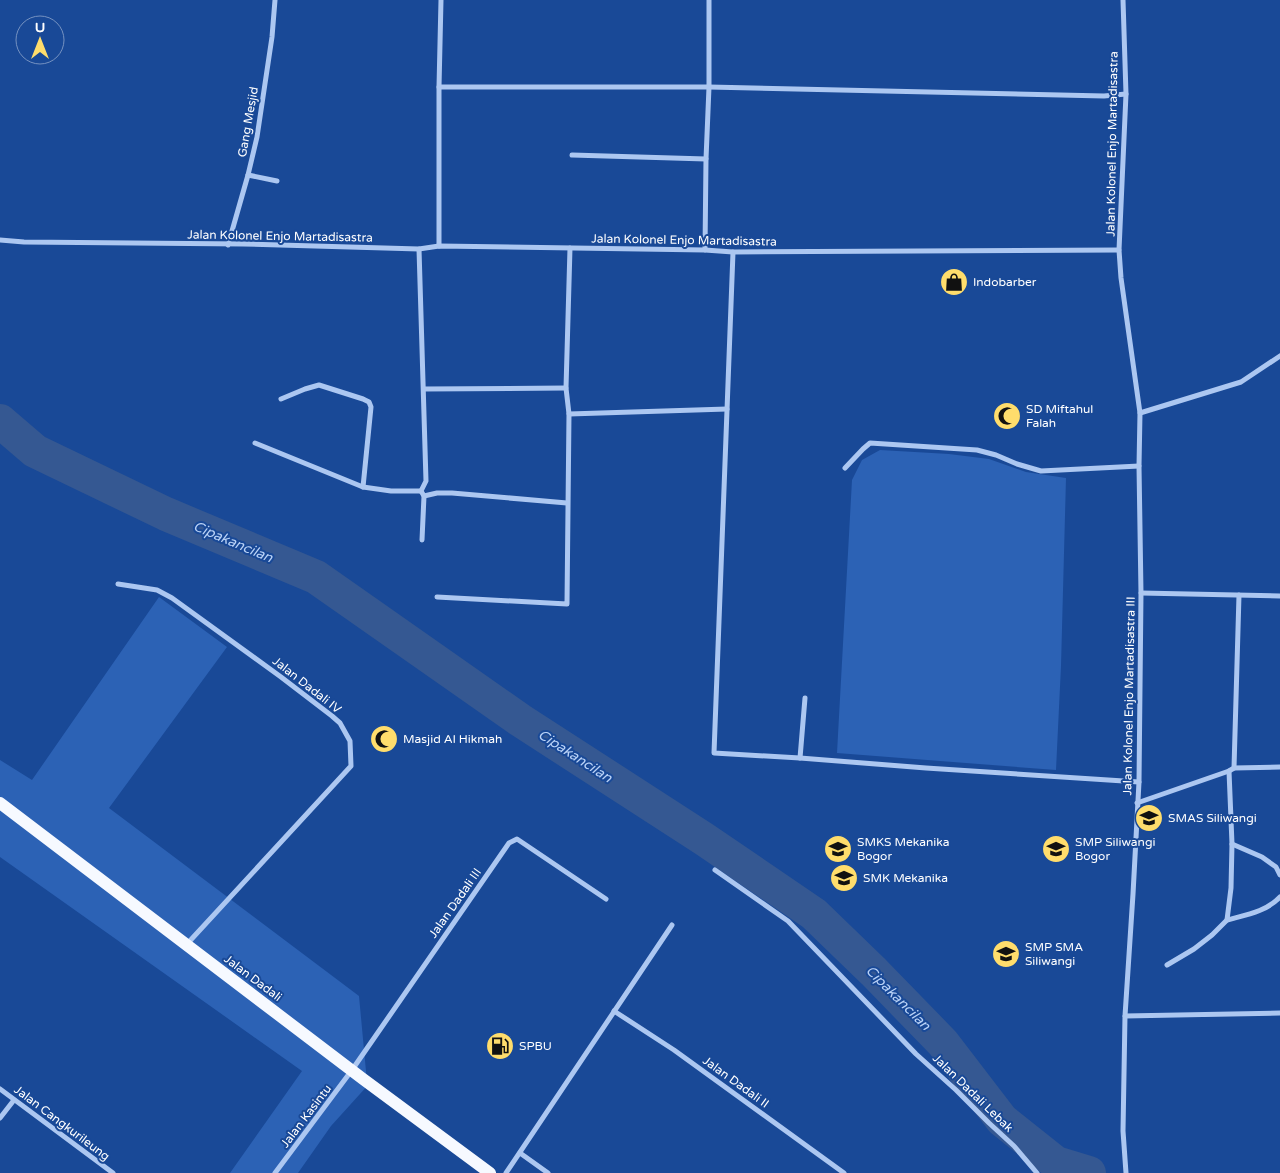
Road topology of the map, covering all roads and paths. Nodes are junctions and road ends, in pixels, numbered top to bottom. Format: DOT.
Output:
graph roads {
  1 [pos="275,0"];
  2 [pos="441,0"];
  3 [pos="709,0"];
  4 [pos="1123,0"];
  5 [pos="439,87"];
  6 [pos="709,87"];
  7 [pos="1126,94"];
  8 [pos="572,155"];
  9 [pos="706,159"];
  10 [pos="248,175"];
  11 [pos="277,181"];
  12 [pos="0,240"];
  13 [pos="228,245"];
  14 [pos="440,246"];
  15 [pos="570,248"];
  16 [pos="419,249"];
  17 [pos="705,250"];
  18 [pos="1119,250"];
  19 [pos="733,252"];
  20 [pos="1280,356"];
  21 [pos="566,388"];
  22 [pos="424,389"];
  23 [pos="281,399"];
  24 [pos="727,409"];
  25 [pos="1140,413"];
  26 [pos="569,414"];
  27 [pos="255,442"];
  28 [pos="1139,466"];
  29 [pos="846,468"];
  30 [pos="363,487"];
  31 [pos="422,494"];
  32 [pos="567,503"];
  33 [pos="422,540"];
  34 [pos="118,584"];
  35 [pos="1141,593"];
  36 [pos="1239,595"];
  37 [pos="1280,596"];
  38 [pos="437,597"];
  39 [pos="805,698"];
  40 [pos="800,758"];
  41 [pos="1280,767"];
  42 [pos="1231,769"];
  43 [pos="1139,782"];
  44 [pos="0,803"];
  45 [pos="1138,803"];
  46 [pos="1232,844"];
  47 [pos="715,870"];
  48 [pos="1280,875"];
  49 [pos="1280,897"];
  50 [pos="606,899"];
  51 [pos="1227,920"];
  52 [pos="672,925"];
  53 [pos="187,945"];
  54 [pos="1167,965"];
  55 [pos="614,1011"];
  56 [pos="1280,1013"];
  57 [pos="1125,1016"];
  58 [pos="352,1070"];
  59 [pos="0,1090"];
  60 [pos="14,1100"];
  61 [pos="0,1118"];
  62 [pos="520,1153"];
  63 [pos="113,1173"];
  64 [pos="275,1173"];
  65 [pos="490,1173"];
  66 [pos="506,1173"];
  67 [pos="548,1173"];
  68 [pos="844,1173"];
  69 [pos="1037,1173"];
  70 [pos="1126,1173"];
  1 -- 10 [label="street, Gang Mesjid"];
  2 -- 5 [label="street"];
  3 -- 6 [label="street"];
  4 -- 7 [label="street, Jalan Kolonel Enjo Martadisastra"];
  5 -- 6 [label="street"];
  5 -- 14 [label="street"];
  6 -- 7 [label="street"];
  6 -- 9 [label="street"];
  7 -- 18 [label="street, Jalan Kolonel Enjo Martadisastra"];
  8 -- 9 [label="street"];
  9 -- 17 [label="street"];
  10 -- 11 [label="street"];
  10 -- 13 [label="street, Gang Mesjid"];
  12 -- 13 [label="street, Jalan Kolonel Enjo Martadisastra"];
  13 -- 16 [label="street, Jalan Kolonel Enjo Martadisastra"];
  14 -- 15 [label="street, Jalan Kolonel Enjo Martadisastra"];
  14 -- 16 [label="street, Jalan Kolonel Enjo Martadisastra"];
  15 -- 17 [label="street, Jalan Kolonel Enjo Martadisastra"];
  15 -- 21 [label="street"];
  16 -- 22 [label="street"];
  17 -- 19 [label="street, Jalan Kolonel Enjo Martadisastra"];
  18 -- 19 [label="street, Jalan Kolonel Enjo Martadisastra"];
  18 -- 25 [label="street, Jalan Kolonel Enjo Martadisastra III"];
  19 -- 24 [label="street"];
  20 -- 25 [label="street"];
  21 -- 22 [label="street"];
  21 -- 26 [label="street"];
  22 -- 31 [label="street"];
  23 -- 30 [label="street"];
  24 -- 26 [label="street"];
  24 -- 40 [label="street"];
  25 -- 28 [label="street, Jalan Kolonel Enjo Martadisastra III"];
  26 -- 32 [label="street"];
  27 -- 30 [label="street"];
  28 -- 29 [label="street"];
  28 -- 35 [label="street, Jalan Kolonel Enjo Martadisastra III"];
  30 -- 31 [label="street"];
  31 -- 32 [label="street"];
  31 -- 33 [label="street"];
  32 -- 38 [label="street"];
  34 -- 53 [label="street, Jalan Dadali IV"];
  35 -- 36 [label="street"];
  35 -- 43 [label="street, Jalan Kolonel Enjo Martadisastra III"];
  36 -- 37 [label="street"];
  36 -- 42 [label="street"];
  39 -- 40 [label="street"];
  40 -- 43 [label="street"];
  41 -- 42 [label="street"];
  42 -- 45 [label="street"];
  42 -- 46 [label="street"];
  43 -- 45 [label="street, Jalan Kolonel Enjo Martadisastra III"];
  44 -- 53 [label="main road, Jalan Dadali"];
  45 -- 57 [label="street, Jalan Kolonel Enjo Martadisastra III"];
  46 -- 48 [label="street"];
  46 -- 51 [label="street"];
  47 -- 69 [label="street, Jalan Dadali Lebak"];
  49 -- 51 [label="street"];
  50 -- 58 [label="street, Jalan Dadali III"];
  51 -- 54 [label="street"];
  52 -- 55 [label="street"];
  53 -- 58 [label="main road, Jalan Dadali"];
  55 -- 62 [label="street"];
  55 -- 68 [label="street, Jalan Dadali II"];
  56 -- 57 [label="street"];
  57 -- 70 [label="street, Jalan Kolonel Enjo Martadisastra III"];
  58 -- 64 [label="street, Jalan Kasintu"];
  58 -- 65 [label="main road, Jalan Dadali"];
  59 -- 60 [label="street, Jalan Cangkurileung"];
  60 -- 61 [label="street"];
  60 -- 63 [label="street, Jalan Cangkurileung"];
  62 -- 66 [label="street"];
  62 -- 67 [label="street"];
}
